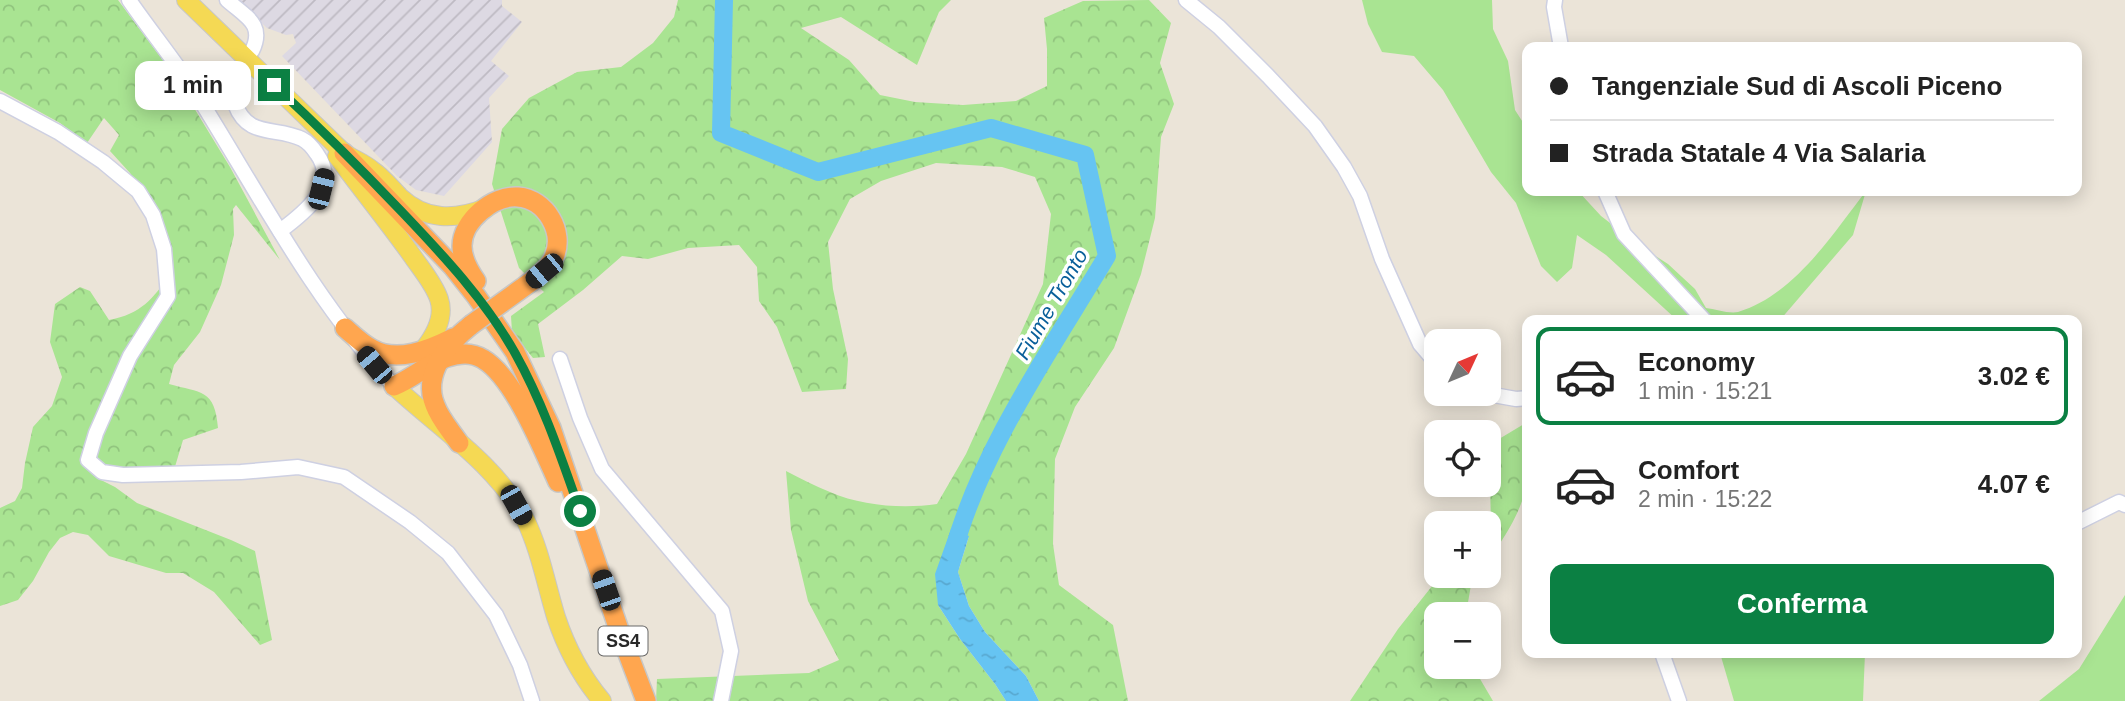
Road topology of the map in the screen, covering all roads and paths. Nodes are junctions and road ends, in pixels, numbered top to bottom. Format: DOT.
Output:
graph roads {
  1 [pos="129,0"];
  2 [pos="186,0"];
  3 [pos="227,0"];
  4 [pos="1186,0"];
  5 [pos="1555,0"];
  6 [pos="1560,42"];
  7 [pos="252,51"];
  8 [pos="235,73"];
  9 [pos="0,101"];
  10 [pos="313,122"];
  11 [pos="344,153"];
  12 [pos="1607,196"];
  13 [pos="486,208"];
  14 [pos="280,231"];
  15 [pos="1699,315"];
  16 [pos="345,328"];
  17 [pos="1424,349"];
  18 [pos="515,352"];
  19 [pos="432,354"];
  20 [pos="560,359"];
  21 [pos="394,386"];
  22 [pos="1502,396"];
  23 [pos="1522,398"];
  24 [pos="459,443"];
  25 [pos="2125,505"];
  26 [pos="2082,520"];
  27 [pos="606,590"];
  28 [pos="1664,658"];
  29 [pos="644,696"];
  30 [pos="532,701"];
  31 [pos="602,701"];
  32 [pos="721,701"];
  33 [pos="1679,701"];
  1 -- 14 [label="street"];
  2 -- 10 [label="main road, SS4"];
  3 -- 7 [label="street"];
  4 -- 17 [label="street"];
  5 -- 6 [label="street"];
  8 -- 14 [label="street"];
  9 -- 30 [label="street"];
  10 -- 11 [label="main road, SS4"];
  10 -- 19 [label="main road"];
  11 -- 13 [label="main road"];
  11 -- 18 [label="highway, SS4"];
  12 -- 15 [label="street"];
  13 -- 18 [label="highway"];
  13 -- 19 [label="highway, bridge"];
  14 -- 16 [label="street"];
  16 -- 19 [label="highway"];
  16 -- 21 [label="street"];
  18 -- 27 [label="highway, SS4"];
  19 -- 21 [label="highway"];
  19 -- 24 [label="highway"];
  19 -- 27 [label="highway"];
  20 -- 32 [label="street"];
  21 -- 24 [label="main road"];
  22 -- 23 [label="street"];
  24 -- 31 [label="main road"];
  25 -- 26 [label="street"];
  27 -- 29 [label="highway, SS4"];
  28 -- 33 [label="street"];
}
